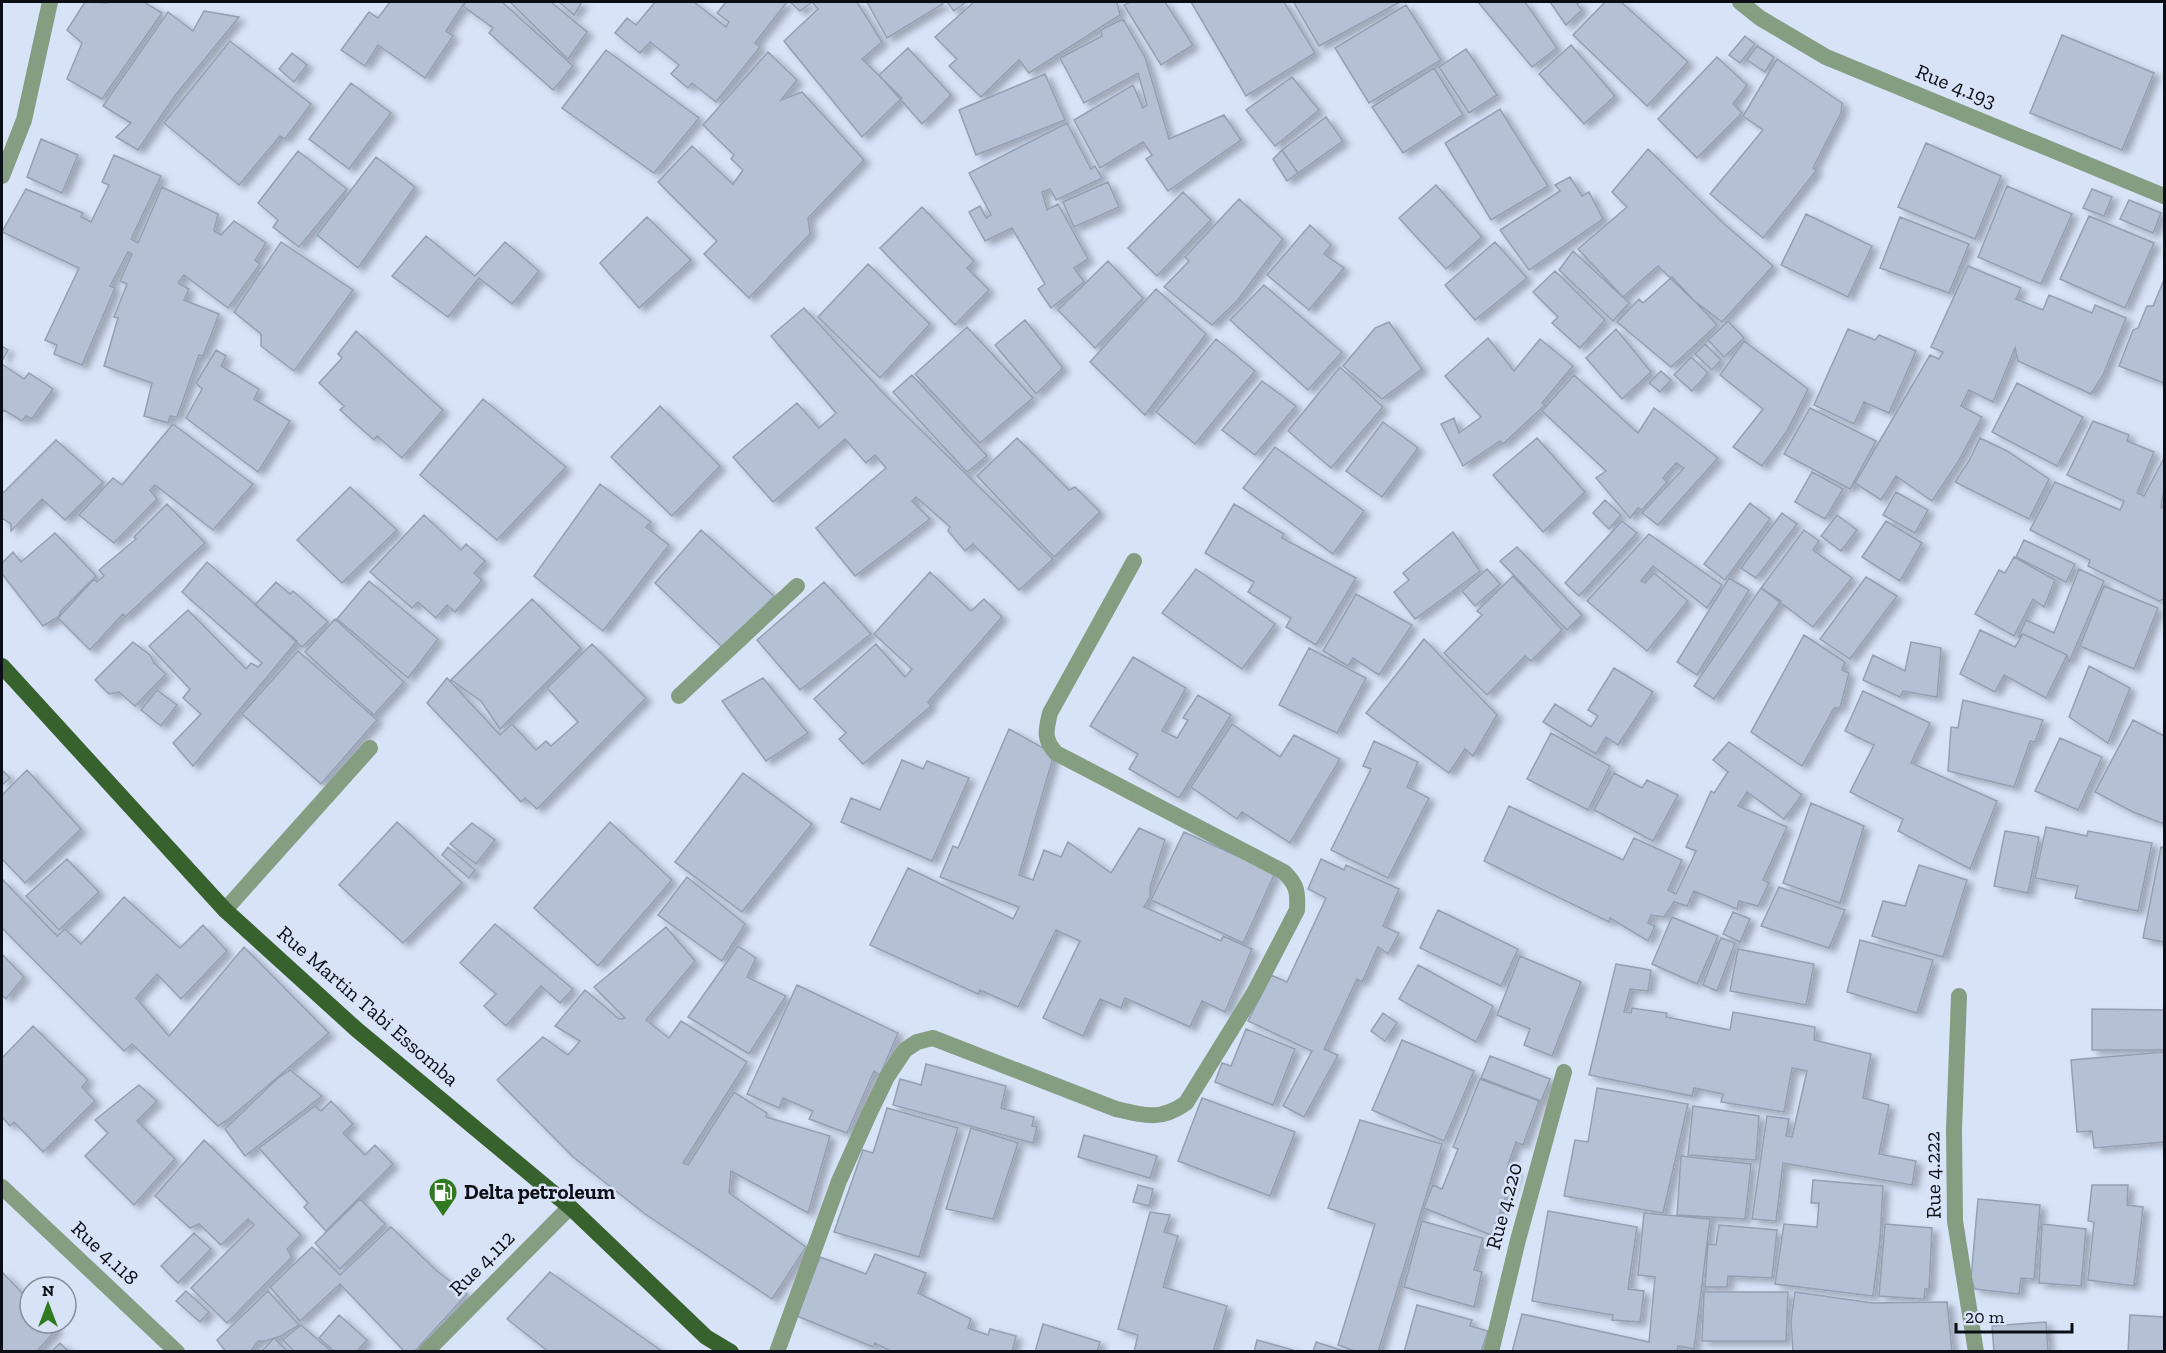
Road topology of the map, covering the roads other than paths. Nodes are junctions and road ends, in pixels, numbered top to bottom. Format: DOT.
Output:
graph roads {
  1 [pos="50,2"];
  2 [pos="1740,2"];
  3 [pos="2,176"];
  4 [pos="2164,196"];
  5 [pos="1134,561"];
  6 [pos="797,586"];
  7 [pos="2,666"];
  8 [pos="679,696"];
  9 [pos="370,748"];
  10 [pos="225,910"];
  11 [pos="1959,996"];
  12 [pos="1564,1072"];
  13 [pos="2,1187"];
  14 [pos="570,1206"];
  15 [pos="177,1352"];
  16 [pos="426,1352"];
  17 [pos="731,1352"];
  18 [pos="777,1352"];
  19 [pos="1491,1352"];
  20 [pos="1976,1352"];
  1 -- 3 [label="street"];
  2 -- 4 [label="street, Rue 4.193"];
  5 -- 18 [label="street"];
  6 -- 8 [label="street"];
  7 -- 10 [label="main road, Rue Martin Tabi Essomba"];
  9 -- 10 [label="street"];
  10 -- 14 [label="main road, Rue Martin Tabi Essomba"];
  11 -- 20 [label="street, Rue 4.222"];
  12 -- 19 [label="street, Rue 4.220"];
  13 -- 15 [label="street, Rue 4.118"];
  14 -- 16 [label="street, Rue 4.112"];
  14 -- 17 [label="main road, Rue Martin Tabi Essomba"];
}
